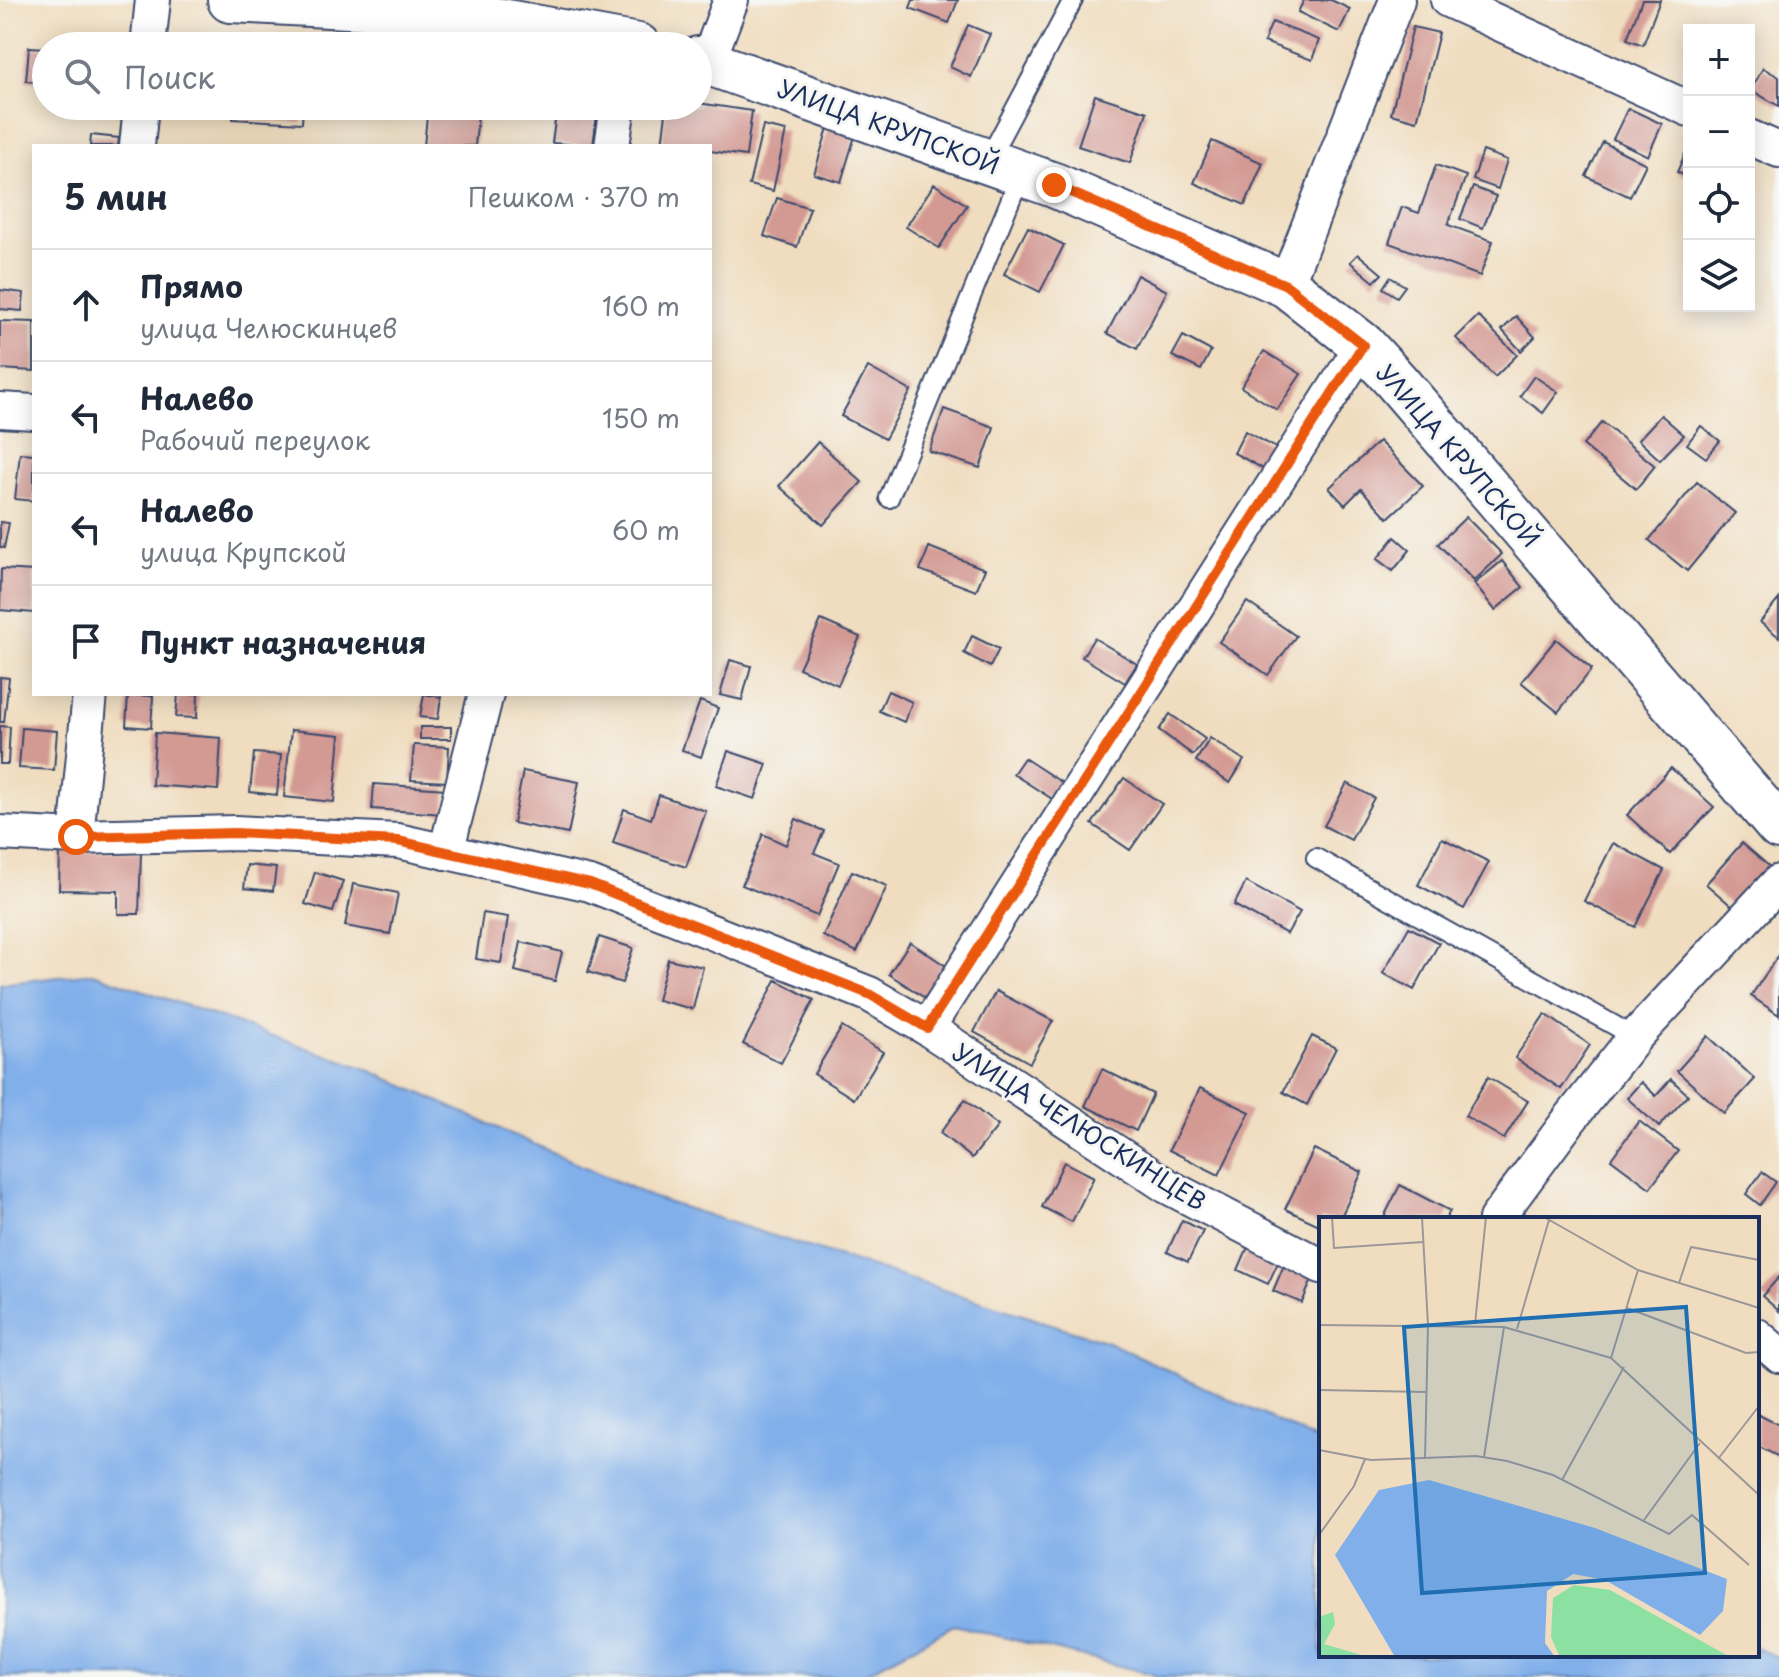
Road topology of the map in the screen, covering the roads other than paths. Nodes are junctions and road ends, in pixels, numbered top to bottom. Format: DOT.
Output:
graph roads {
  1 [pos="153,0"];
  2 [pos="230,0"];
  3 [pos="731,0"];
  4 [pos="1073,0"];
  5 [pos="1397,0"];
  6 [pos="1448,0"];
  7 [pos="446,6"];
  8 [pos="150,32"];
  9 [pos="569,32"];
  10 [pos="712,41"];
  11 [pos="712,63"];
  12 [pos="1683,106"];
  13 [pos="140,120"];
  14 [pos="616,120"];
  15 [pos="1755,140"];
  16 [pos="137,144"];
  17 [pos="612,144"];
  18 [pos="1779,150"];
  19 [pos="1004,168"];
  20 [pos="1286,285"];
  21 [pos="1363,345"];
  22 [pos="0,410"];
  23 [pos="32,412"];
  24 [pos="889,498"];
  25 [pos="90,696"];
  26 [pos="485,696"];
  27 [pos="1779,827"];
  28 [pos="0,833"];
  29 [pos="76,837"];
  30 [pos="446,852"];
  31 [pos="1316,858"];
  32 [pos="1779,882"];
  33 [pos="927,1028"];
  34 [pos="1635,1037"];
  35 [pos="1497,1217"];
  36 [pos="1319,1265"];
  37 [pos="1759,1338"];
  38 [pos="1779,1355"];
  1 -- 8 [label="street"];
  2 -- 7 [label="street"];
  3 -- 10 [label="street"];
  4 -- 19 [label="lane"];
  5 -- 20 [label="street"];
  6 -- 12 [label="street"];
  7 -- 9 [label="street"];
  11 -- 19 [label="street, УЛИЦА КРУПСКОЙ"];
  13 -- 16 [label="street"];
  14 -- 17 [label="street"];
  15 -- 18 [label="street"];
  19 -- 20 [label="street, УЛИЦА КРУПСКОЙ"];
  19 -- 24 [label="lane"];
  20 -- 21 [label="street, УЛИЦА КРУПСКОЙ"];
  21 -- 27 [label="street, УЛИЦА КРУПСКОЙ"];
  21 -- 33 [label="street"];
  22 -- 23 [label="street"];
  25 -- 29 [label="street"];
  26 -- 30 [label="street"];
  28 -- 29 [label="street, УЛИЦА ЧЕЛЮСКИНЦЕВ"];
  29 -- 30 [label="street, УЛИЦА ЧЕЛЮСКИНЦЕВ"];
  30 -- 33 [label="street, УЛИЦА ЧЕЛЮСКИНЦЕВ"];
  31 -- 34 [label="lane"];
  32 -- 34 [label="street"];
  33 -- 36 [label="street, УЛИЦА ЧЕЛЮСКИНЦЕВ"];
  34 -- 35 [label="street"];
  37 -- 38 [label="street"];
}
